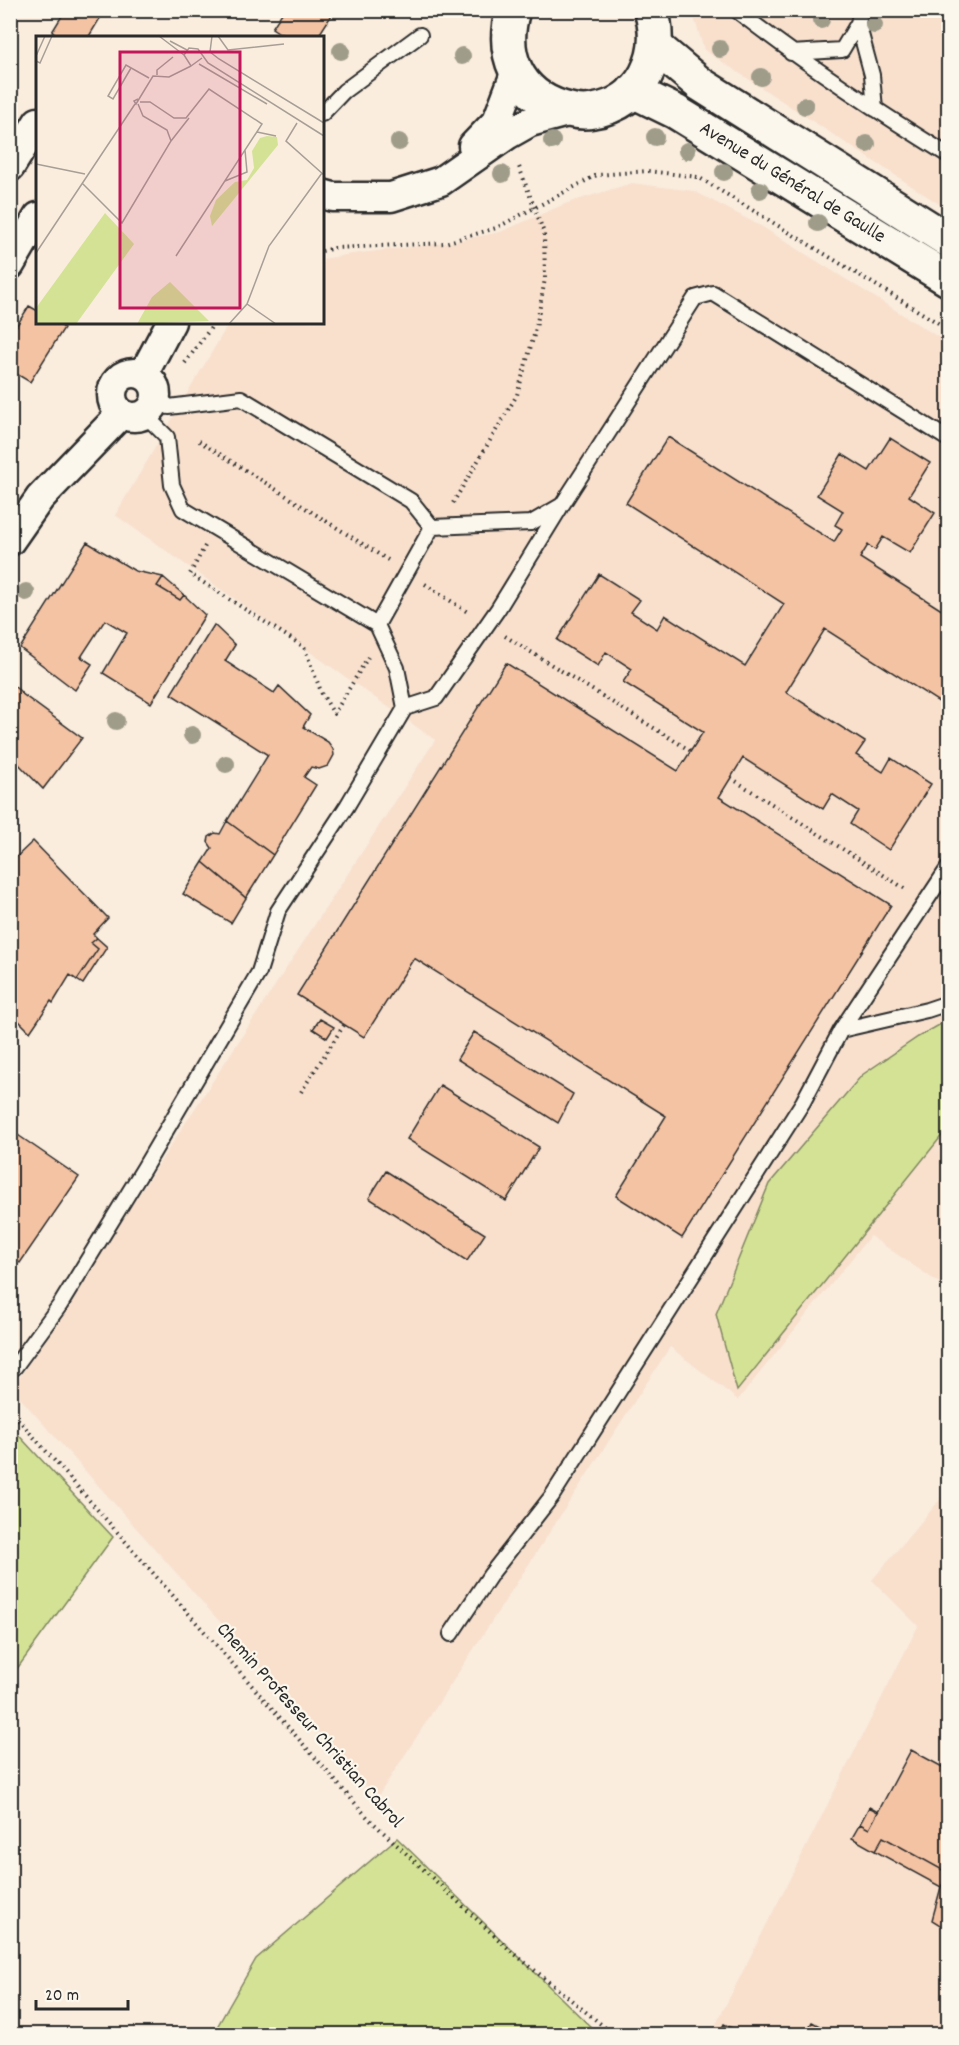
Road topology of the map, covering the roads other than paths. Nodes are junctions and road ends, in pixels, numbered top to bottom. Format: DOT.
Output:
graph roads {
  1 [pos="651,10"];
  2 [pos="736,10"];
  3 [pos="505,15"];
  4 [pos="860,17"];
  5 [pos="420,36"];
  6 [pos="656,47"];
  7 [pos="790,53"];
  8 [pos="516,71"];
  9 [pos="633,91"];
  10 [pos="875,109"];
  11 [pos="571,111"];
  12 [pos="324,112"];
  13 [pos="36,125"];
  14 [pos="948,155"];
  15 [pos="10,167"];
  16 [pos="441,181"];
  17 [pos="324,195"];
  18 [pos="36,221"];
  19 [pos="948,240"];
  20 [pos="10,265"];
  21 [pos="948,279"];
  22 [pos="170,324"];
  23 [pos="141,400"];
  24 [pos="948,440"];
  25 [pos="562,505"];
  26 [pos="432,527"];
  27 [pos="10,541"];
  28 [pos="376,625"];
  29 [pos="405,708"];
  30 [pos="948,868"];
  31 [pos="948,1003"];
  32 [pos="840,1030"];
  33 [pos="10,1366"];
  34 [pos="451,1634"];
  1 -- 6 [label="main road"];
  2 -- 7 [label="lane"];
  3 -- 8 [label="main road"];
  4 -- 7 [label="lane"];
  4 -- 10 [label="lane"];
  5 -- 12 [label="lane"];
  6 -- 9 [label="main road"];
  6 -- 19 [label="main road"];
  7 -- 10 [label="lane"];
  8 -- 11 [label="main road"];
  8 -- 16 [label="street"];
  9 -- 11 [label="main road"];
  9 -- 21 [label="main road, Avenue du Général de Gaulle"];
  10 -- 14 [label="lane"];
  11 -- 16 [label="street"];
  13 -- 15 [label="street"];
  16 -- 17 [label="street"];
  18 -- 20 [label="street"];
  22 -- 23 [label="street"];
  23 -- 26 [label="lane"];
  23 -- 27 [label="street"];
  23 -- 28 [label="lane"];
  24 -- 25 [label="lane"];
  25 -- 26 [label="lane"];
  25 -- 29 [label="lane"];
  26 -- 28 [label="lane"];
  28 -- 29 [label="lane"];
  29 -- 33 [label="lane"];
  30 -- 32 [label="lane"];
  31 -- 32 [label="lane"];
  32 -- 34 [label="lane"];
}
